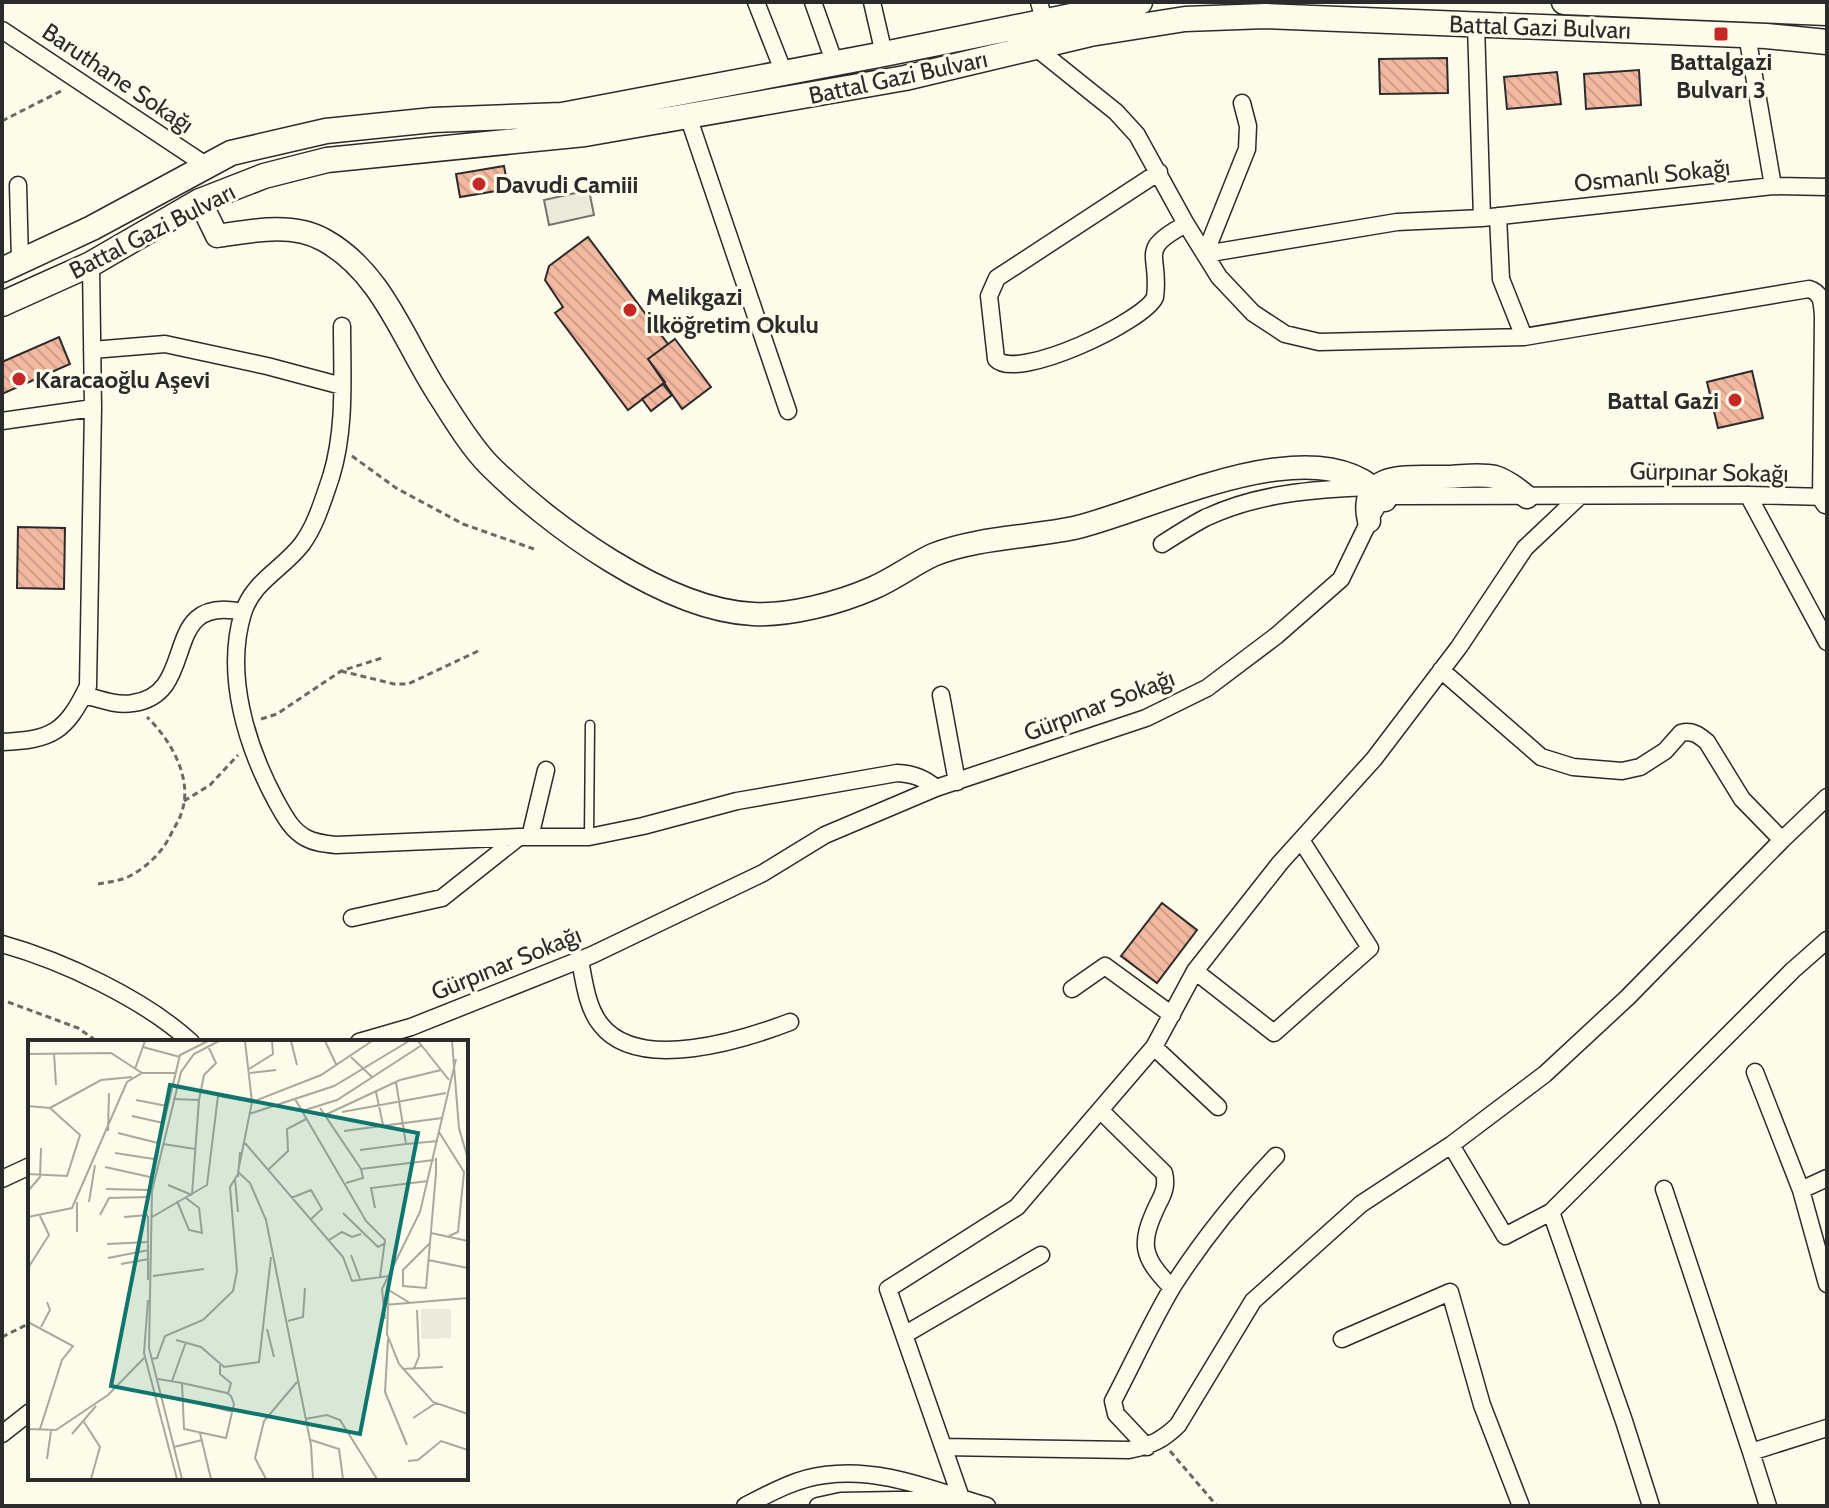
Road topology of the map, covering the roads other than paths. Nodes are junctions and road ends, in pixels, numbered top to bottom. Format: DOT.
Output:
graph roads {
  1 [pos="756,2"];
  2 [pos="813,2"];
  3 [pos="872,2"];
  4 [pos="1140,2"];
  5 [pos="1564,2"];
  6 [pos="1599,3"];
  7 [pos="1699,5"];
  8 [pos="1041,11"];
  9 [pos="1827,13"];
  10 [pos="1476,25"];
  11 [pos="2,30"];
  12 [pos="1747,35"];
  13 [pos="1827,42"];
  14 [pos="1035,47"];
  15 [pos="884,54"];
  16 [pos="835,64"];
  17 [pos="784,73"];
  18 [pos="1242,103"];
  19 [pos="688,116"];
  20 [pos="207,166"];
  21 [pos="1159,172"];
  22 [pos="18,185"];
  23 [pos="1773,186"];
  24 [pos="1827,187"];
  25 [pos="200,201"];
  26 [pos="1490,217"];
  27 [pos="1186,224"];
  28 [pos="1205,254"];
  29 [pos="91,264"];
  30 [pos="11,266"];
  31 [pos="2,304"];
  32 [pos="342,326"];
  33 [pos="1524,337"];
  34 [pos="92,350"];
  35 [pos="342,386"];
  36 [pos="93,408"];
  37 [pos="788,411"];
  38 [pos="2,422"];
  39 [pos="1380,493"];
  40 [pos="1748,495"];
  41 [pos="1580,496"];
  42 [pos="1527,497"];
  43 [pos="1825,501"];
  44 [pos="1369,521"];
  45 [pos="1162,544"];
  46 [pos="243,612"];
  47 [pos="1827,642"];
  48 [pos="1441,670"];
  49 [pos="84,695"];
  50 [pos="941,695"];
  51 [pos="590,725"];
  52 [pos="2,742"];
  53 [pos="546,770"];
  54 [pos="957,782"];
  55 [pos="936,788"];
  56 [pos="1826,803"];
  57 [pos="525,837"];
  58 [pos="589,837"];
  59 [pos="1301,840"];
  60 [pos="1782,840"];
  61 [pos="352,918"];
  62 [pos="1826,942"];
  63 [pos="2,944"];
  64 [pos="580,960"];
  65 [pos="1195,971"];
  66 [pos="1072,989"];
  67 [pos="1172,1015"];
  68 [pos="790,1022"];
  69 [pos="189,1040"];
  70 [pos="366,1040"];
  71 [pos="1154,1047"];
  72 [pos="1755,1072"];
  73 [pos="1218,1107"];
  74 [pos="1100,1110"];
  75 [pos="1451,1145"];
  76 [pos="1276,1156"];
  77 [pos="28,1172"];
  78 [pos="1827,1178"];
  79 [pos="2,1179"];
  80 [pos="1664,1189"];
  81 [pos="1801,1190"];
  82 [pos="1551,1212"];
  83 [pos="1041,1255"];
  84 [pos="1827,1284"];
  85 [pos="1172,1288"];
  86 [pos="904,1335"];
  87 [pos="1342,1339"];
  88 [pos="28,1414"];
  89 [pos="1827,1428"];
  90 [pos="2,1434"];
  91 [pos="1154,1444"];
  92 [pos="943,1447"];
  93 [pos="1751,1452"];
  94 [pos="785,1486"];
  95 [pos="961,1498"];
  96 [pos="878,1504"];
  97 [pos="745,1506"];
  98 [pos="782,1506"];
  99 [pos="818,1506"];
  100 [pos="987,1506"];
  101 [pos="1521,1506"];
  102 [pos="1651,1506"];
  103 [pos="1768,1506"];
  1 -- 17 [label="street"];
  2 -- 16 [label="street"];
  3 -- 15 [label="street"];
  4 -- 8 [label="main road, Battal Gazi Bulvarı"];
  5 -- 6 [label="main road, Battal Gazi Bulvarı"];
  6 -- 7 [label="main road, Battal Gazi Bulvarı"];
  7 -- 9 [label="main road, Battal Gazi Bulvarı"];
  8 -- 15 [label="main road, Battal Gazi Bulvarı"];
  10 -- 12 [label="main road, Battal Gazi Bulvarı"];
  10 -- 14 [label="main road, Battal Gazi Bulvarı"];
  10 -- 26 [label="street"];
  11 -- 20 [label="street, Baruthane Sokağı"];
  12 -- 13 [label="main road, Battal Gazi Bulvarı"];
  12 -- 23 [label="street"];
  14 -- 19 [label="main road, Battal Gazi Bulvarı"];
  14 -- 21 [label="street"];
  15 -- 16 [label="main road, Battal Gazi Bulvarı"];
  16 -- 17 [label="main road, Battal Gazi Bulvarı"];
  17 -- 20 [label="main road, Battal Gazi Bulvarı"];
  18 -- 28 [label="street"];
  19 -- 25 [label="main road, Battal Gazi Bulvarı"];
  19 -- 37 [label="street"];
  20 -- 30 [label="main road, Battal Gazi Bulvarı"];
  21 -- 27 [label="street"];
  21 -- 27 [label="street"];
  22 -- 30 [label="street"];
  23 -- 24 [label="street, Osmanlı Sokağı"];
  23 -- 26 [label="street, Osmanlı Sokağı"];
  25 -- 29 [label="main road, Battal Gazi Bulvarı"];
  25 -- 39 [label="street"];
  26 -- 28 [label="street, Osmanlı Sokağı"];
  26 -- 33 [label="street"];
  27 -- 28 [label="street"];
  28 -- 33 [label="street"];
  29 -- 31 [label="main road, Battal Gazi Bulvarı"];
  29 -- 34 [label="street"];
  32 -- 35 [label="street"];
  33 -- 43 [label="street"];
  34 -- 35 [label="street"];
  34 -- 36 [label="street"];
  35 -- 46 [label="street"];
  36 -- 38 [label="street"];
  36 -- 49 [label="street"];
  39 -- 42 [label="street"];
  39 -- 44 [label="street"];
  39 -- 45 [label="street"];
  40 -- 41 [label="street, Gürpınar Sokağı"];
  40 -- 43 [label="street, Gürpınar Sokağı"];
  40 -- 47 [label="street"];
  41 -- 42 [label="street, Gürpınar Sokağı"];
  41 -- 48 [label="street"];
  44 -- 54 [label="street, Gürpınar Sokağı"];
  46 -- 49 [label="street"];
  46 -- 57 [label="street"];
  48 -- 59 [label="street"];
  48 -- 60 [label="street"];
  49 -- 52 [label="street"];
  50 -- 54 [label="street"];
  51 -- 58 [label="lane"];
  53 -- 57 [label="street"];
  54 -- 55 [label="street, Gürpınar Sokağı"];
  55 -- 58 [label="street"];
  55 -- 64 [label="street, Gürpınar Sokağı"];
  56 -- 60 [label="street"];
  57 -- 58 [label="street"];
  57 -- 61 [label="street"];
  59 -- 65 [label="street"];
  59 -- 65 [label="street"];
  60 -- 75 [label="street"];
  62 -- 82 [label="street"];
  63 -- 69 [label="street"];
  64 -- 68 [label="street"];
  64 -- 70 [label="street, Gürpınar Sokağı"];
  65 -- 67 [label="street"];
  66 -- 67 [label="street"];
  67 -- 71 [label="street"];
  71 -- 73 [label="street"];
  71 -- 74 [label="street"];
  72 -- 81 [label="street"];
  74 -- 85 [label="street"];
  74 -- 86 [label="street"];
  75 -- 82 [label="street"];
  75 -- 91 [label="street"];
  76 -- 85 [label="street"];
  77 -- 79 [label="street"];
  78 -- 81 [label="street"];
  80 -- 93 [label="street"];
  81 -- 84 [label="street"];
  82 -- 102 [label="street"];
  83 -- 86 [label="street"];
  85 -- 91 [label="street"];
  86 -- 92 [label="street"];
  87 -- 101 [label="street"];
  88 -- 90 [label="street"];
  89 -- 93 [label="street"];
  91 -- 92 [label="street"];
  92 -- 95 [label="street"];
  93 -- 103 [label="street"];
  94 -- 95 [label="street"];
  94 -- 97 [label="street"];
  94 -- 98 [label="street"];
  95 -- 96 [label="street"];
  95 -- 100 [label="street"];
  96 -- 99 [label="street"];
}
